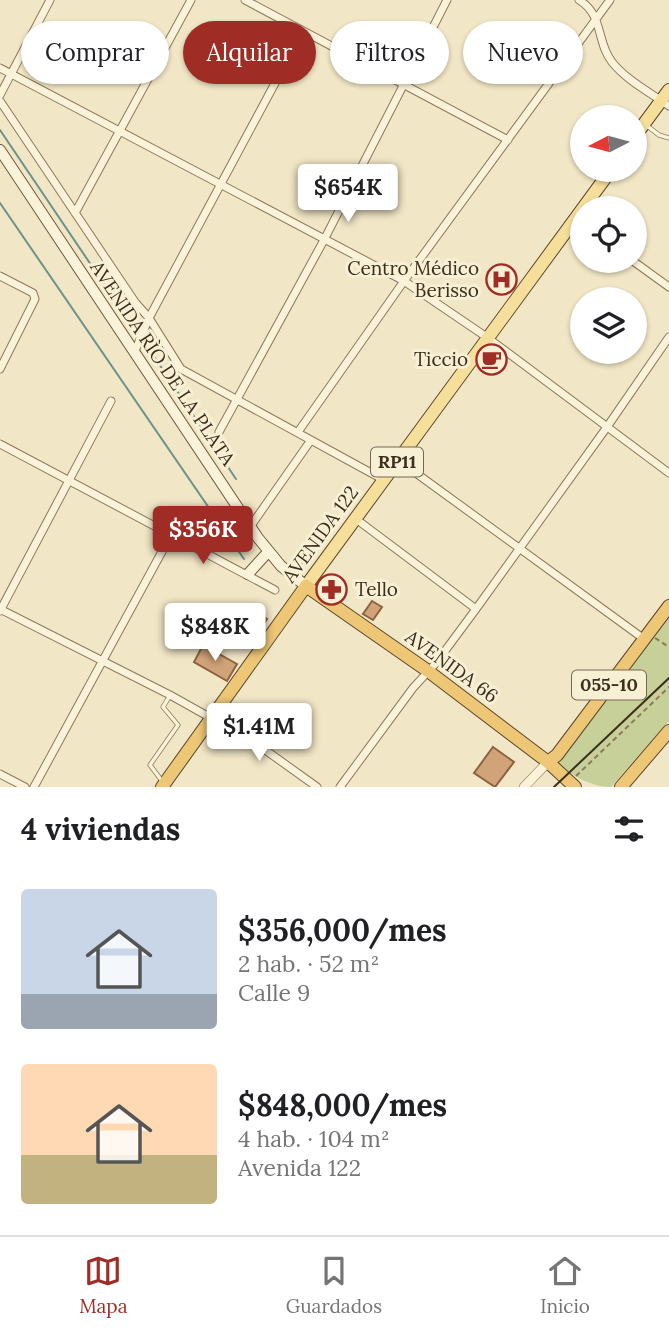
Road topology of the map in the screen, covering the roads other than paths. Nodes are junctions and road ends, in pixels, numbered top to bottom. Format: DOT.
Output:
graph roads {
  1 [pos="50,0"];
  2 [pos="191,0"];
  3 [pos="245,0"];
  4 [pos="447,0"];
  5 [pos="579,0"];
  6 [pos="610,0"];
  7 [pos="597,18"];
  8 [pos="284,21"];
  9 [pos="436,21"];
  10 [pos="0,68"];
  11 [pos="11,74"];
  12 [pos="275,84"];
  13 [pos="403,84"];
  14 [pos="0,95"];
  15 [pos="666,99"];
  16 [pos="0,101"];
  17 [pos="648,119"];
  18 [pos="648,127"];
  19 [pos="119,132"];
  20 [pos="669,138"];
  21 [pos="508,140"];
  22 [pos="0,150"];
  23 [pos="220,186"];
  24 [pos="75,213"];
  25 [pos="570,233"];
  26 [pos="324,240"];
  27 [pos="647,271"];
  28 [pos="0,276"];
  29 [pos="404,281"];
  30 [pos="669,287"];
  31 [pos="149,318"];
  32 [pos="669,337"];
  33 [pos="488,338"];
  34 [pos="137,347"];
  35 [pos="0,369"];
  36 [pos="237,400"];
  37 [pos="111,401"];
  38 [pos="607,427"];
  39 [pos="219,432"];
  40 [pos="298,432"];
  41 [pos="311,440"];
  42 [pos="0,444"];
  43 [pos="398,460"];
  44 [pos="669,473"];
  45 [pos="384,480"];
  46 [pos="69,481"];
  47 [pos="356,519"];
  48 [pos="250,527"];
  49 [pos="172,535"];
  50 [pos="519,548"];
  51 [pos="268,552"];
  52 [pos="248,574"];
  53 [pos="306,586"];
  54 [pos="275,590"];
  55 [pos="669,606"];
  56 [pos="475,609"];
  57 [pos="0,610"];
  58 [pos="647,636"];
  59 [pos="104,661"];
  60 [pos="428,671"];
  61 [pos="170,695"];
  62 [pos="211,718"];
  63 [pos="669,731"];
  64 [pos="548,762"];
  65 [pos="0,774"];
  66 [pos="574,785"];
  67 [pos="163,786"];
  68 [pos="25,787"];
  69 [pos="34,787"];
  70 [pos="317,787"];
  71 [pos="340,787"];
  72 [pos="524,787"];
  73 [pos="588,787"];
  74 [pos="621,787"];
  1 -- 11 [label="street"];
  2 -- 19 [label="street"];
  3 -- 8 [label="street"];
  4 -- 9 [label="street"];
  5 -- 7 [label="street"];
  6 -- 7 [label="street"];
  7 -- 15 [label="street"];
  7 -- 21 [label="street"];
  10 -- 11 [label="street"];
  11 -- 14 [label="street"];
  11 -- 19 [label="street"];
  12 -- 23 [label="street"];
  13 -- 21 [label="street"];
  13 -- 26 [label="street"];
  15 -- 17 [label="main road"];
  16 -- 24 [label="street"];
  18 -- 20 [label="lane"];
  19 -- 23 [label="street"];
  19 -- 24 [label="street"];
  21 -- 29 [label="street"];
  22 -- 34 [label="main road, AVENIDA RÌO DE LA PLATA"];
  23 -- 26 [label="street"];
  23 -- 31 [label="street"];
  24 -- 31 [label="street"];
  25 -- 33 [label="main road, AVENIDA 122 / RP11"];
  26 -- 29 [label="street"];
  26 -- 36 [label="street"];
  27 -- 30 [label="street"];
  28 -- 35 [label="street"];
  29 -- 33 [label="street"];
  29 -- 40 [label="street"];
  31 -- 34 [label="street"];
  31 -- 36 [label="street"];
  32 -- 38 [label="street"];
  33 -- 38 [label="street"];
  33 -- 43 [label="main road, AVENIDA 122 / RP11"];
  34 -- 48 [label="main road, AVENIDA RÌO DE LA PLATA"];
  36 -- 39 [label="street"];
  36 -- 40 [label="street"];
  37 -- 46 [label="street"];
  38 -- 44 [label="street"];
  38 -- 50 [label="street"];
  40 -- 41 [label="street"];
  41 -- 45 [label="street"];
  41 -- 48 [label="street"];
  42 -- 46 [label="street"];
  43 -- 45 [label="main road, AVENIDA 122 / RP11"];
  43 -- 50 [label="street"];
  45 -- 47 [label="main road, AVENIDA 122 / RP11"];
  46 -- 49 [label="street"];
  46 -- 57 [label="street"];
  47 -- 53 [label="main road, AVENIDA 122 / RP11"];
  47 -- 56 [label="street"];
  48 -- 51 [label="main road, AVENIDA RÌO DE LA PLATA"];
  49 -- 52 [label="street"];
  49 -- 59 [label="street"];
  50 -- 56 [label="street"];
  50 -- 58 [label="street"];
  51 -- 52 [label="main road"];
  51 -- 53 [label="main road, AVENIDA RÌO DE LA PLATA"];
  52 -- 54 [label="street"];
  53 -- 60 [label="highway, AVENIDA 66"];
  53 -- 62 [label="highway, AVENIDA 122 / RP11"];
  55 -- 58 [label="highway, 055-10"];
  56 -- 60 [label="street"];
  57 -- 59 [label="street"];
  58 -- 64 [label="highway, 055-10"];
  59 -- 61 [label="street"];
  59 -- 69 [label="street"];
  60 -- 64 [label="highway, AVENIDA 66"];
  60 -- 71 [label="street"];
  61 -- 62 [label="street"];
  61 -- 67 [label="lane"];
  62 -- 67 [label="highway, AVENIDA 122 / RP11"];
  62 -- 70 [label="street"];
  63 -- 74 [label="highway"];
  64 -- 66 [label="highway, AVENIDA 66"];
  64 -- 72 [label="street"];
  65 -- 68 [label="street"];
  66 -- 73 [label="highway, AVENIDA 66"];
}
